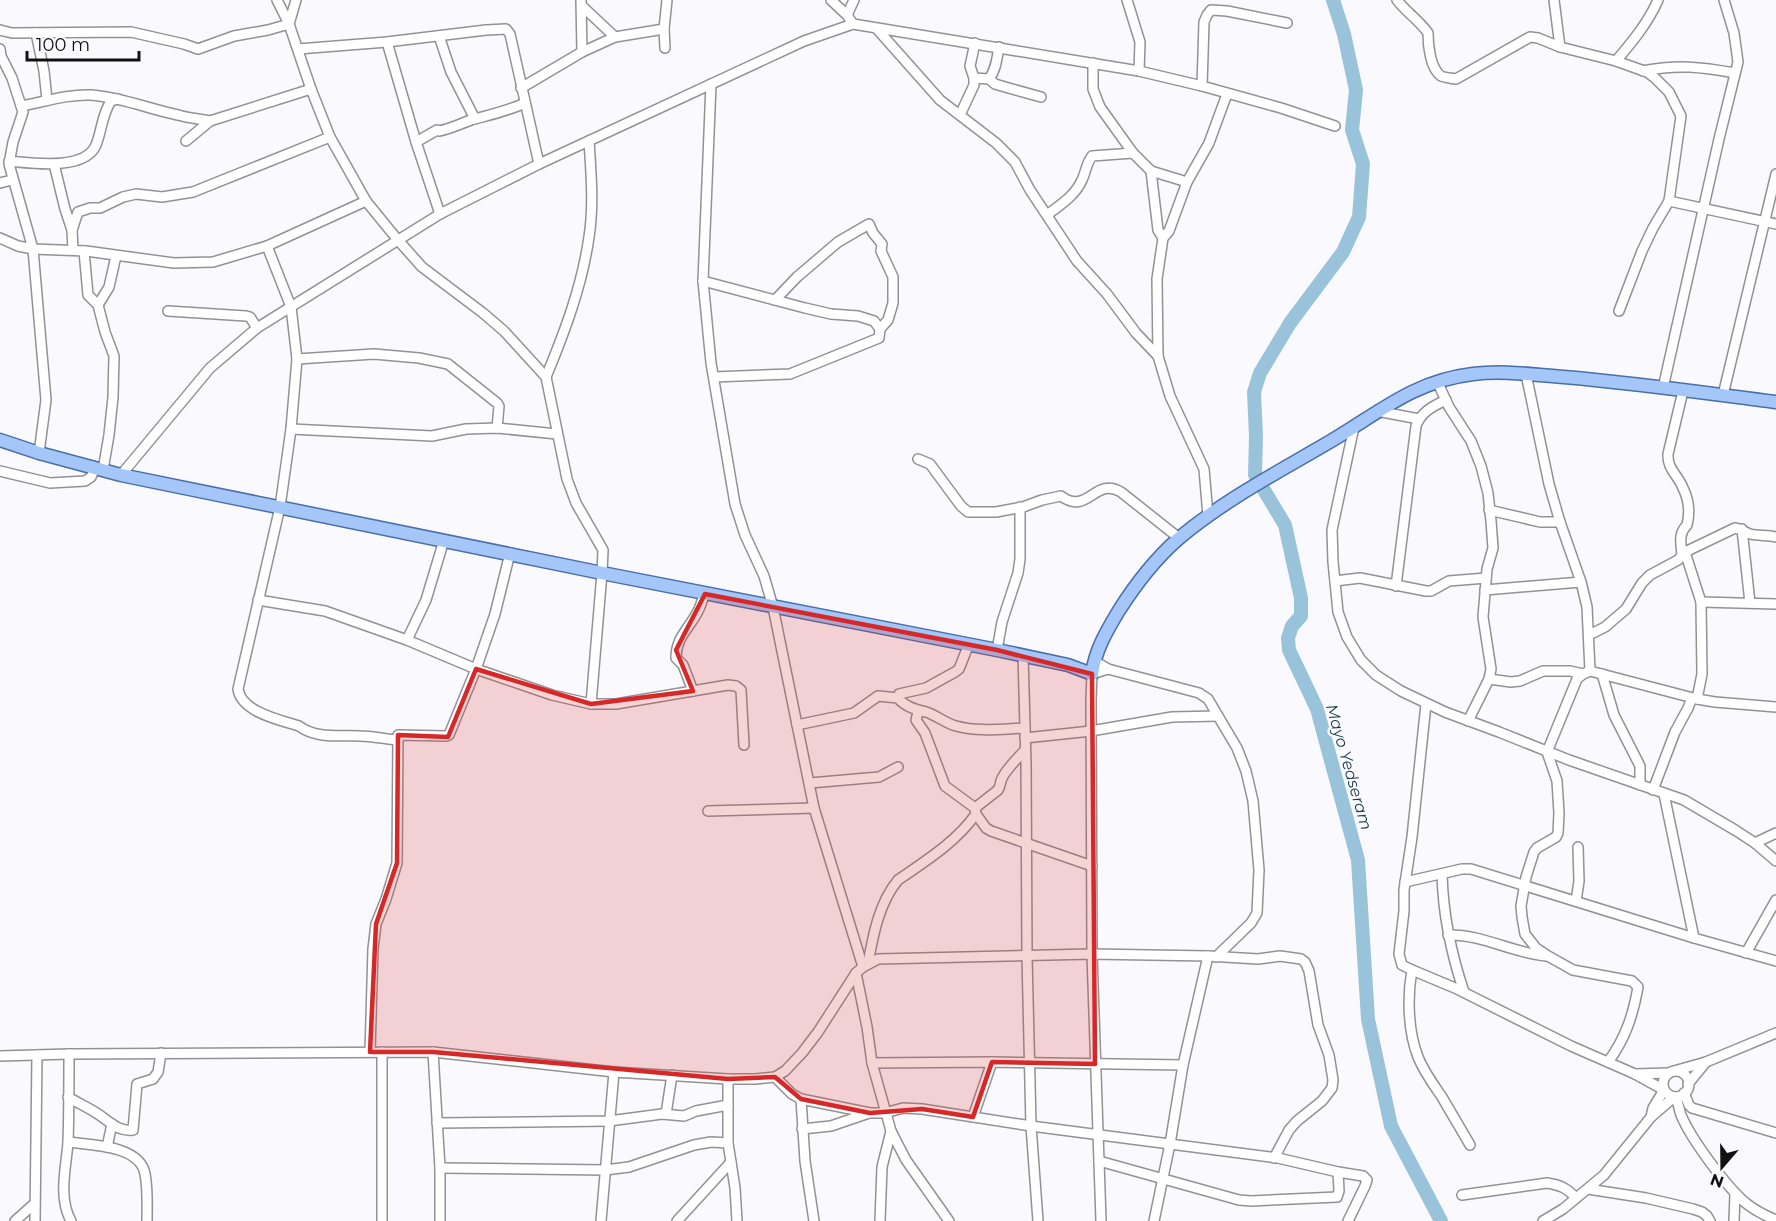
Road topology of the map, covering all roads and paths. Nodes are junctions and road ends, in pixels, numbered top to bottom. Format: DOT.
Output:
graph roads {
  1 [pos="277,0"];
  2 [pos="296,0"];
  3 [pos="667,0"];
  4 [pos="831,0"];
  5 [pos="854,0"];
  6 [pos="1127,0"];
  7 [pos="1397,0"];
  8 [pos="1554,0"];
  9 [pos="1658,0"];
  10 [pos="1724,0"];
  11 [pos="582,3"];
  12 [pos="847,15"];
  13 [pos="1287,23"];
  14 [pos="289,24"];
  15 [pos="853,24"];
  16 [pos="664,29"];
  17 [pos="877,29"];
  18 [pos="0,30"];
  19 [pos="36,33"];
  20 [pos="439,36"];
  21 [pos="615,37"];
  22 [pos="387,42"];
  23 [pos="975,43"];
  24 [pos="999,47"];
  25 [pos="1560,47"];
  26 [pos="665,48"];
  27 [pos="0,49"];
  28 [pos="298,49"];
  29 [pos="582,52"];
  30 [pos="1616,61"];
  31 [pos="1093,63"];
  32 [pos="1644,70"];
  33 [pos="1139,71"];
  34 [pos="1736,74"];
  35 [pos="974,78"];
  36 [pos="989,79"];
  37 [pos="711,84"];
  38 [pos="1202,86"];
  39 [pos="521,88"];
  40 [pos="311,89"];
  41 [pos="1227,94"];
  42 [pos="1041,97"];
  43 [pos="118,99"];
  44 [pos="46,100"];
  45 [pos="525,103"];
  46 [pos="21,106"];
  47 [pos="960,116"];
  48 [pos="474,119"];
  49 [pos="210,121"];
  50 [pos="1335,126"];
  51 [pos="330,137"];
  52 [pos="186,141"];
  53 [pos="589,141"];
  54 [pos="416,142"];
  55 [pos="1133,153"];
  56 [pos="9,161"];
  57 [pos="54,164"];
  58 [pos="539,164"];
  59 [pos="1151,171"];
  60 [pos="1776,174"];
  61 [pos="12,180"];
  62 [pos="0,183"];
  63 [pos="1187,183"];
  64 [pos="366,201"];
  65 [pos="1669,201"];
  66 [pos="1704,208"];
  67 [pos="440,214"];
  68 [pos="1047,215"];
  69 [pos="1764,221"];
  70 [pos="1776,224"];
  71 [pos="72,230"];
  72 [pos="0,238"];
  73 [pos="1163,238"];
  74 [pos="397,239"];
  75 [pos="267,246"];
  76 [pos="33,249"];
  77 [pos="73,250"];
  78 [pos="84,251"];
  79 [pos="116,256"];
  80 [pos="703,281"];
  81 [pos="775,300"];
  82 [pos="98,305"];
  83 [pos="291,307"];
  84 [pos="168,311"];
  85 [pos="1619,311"];
  86 [pos="256,328"];
  87 [pos="880,329"];
  88 [pos="1158,356"];
  89 [pos="297,359"];
  90 [pos="1526,374"];
  91 [pos="546,377"];
  92 [pos="714,377"];
  93 [pos="1437,381"];
  94 [pos="1663,388"];
  95 [pos="1683,391"];
  96 [pos="1723,395"];
  97 [pos="1446,400"];
  98 [pos="1776,402"];
  99 [pos="1377,411"];
  100 [pos="1419,419"];
  101 [pos="1354,427"];
  102 [pos="497,428"];
  103 [pos="291,429"];
  104 [pos="557,434"];
  105 [pos="0,440"];
  106 [pos="39,453"];
  107 [pos="918,459"];
  108 [pos="99,469"];
  109 [pos="0,471"];
  110 [pos="121,475"];
  111 [pos="280,507"];
  112 [pos="1020,507"];
  113 [pos="1490,510"];
  114 [pos="1208,516"];
  115 [pos="1560,522"];
  116 [pos="1742,529"];
  117 [pos="1776,537"];
  118 [pos="1179,538"];
  119 [pos="444,540"];
  120 [pos="1684,553"];
  121 [pos="510,554"];
  122 [pos="602,573"];
  123 [pos="1486,578"];
  124 [pos="1335,581"];
  125 [pos="1581,582"];
  126 [pos="1396,586"];
  127 [pos="1485,590"];
  128 [pos="705,594"];
  129 [pos="258,600"];
  130 [pos="1701,602"];
  131 [pos="1750,603"];
  132 [pos="1776,604"];
  133 [pos="773,607"];
  134 [pos="1589,634"];
  135 [pos="407,640"];
  136 [pos="969,644"];
  137 [pos="997,650"];
  138 [pos="1023,655"];
  139 [pos="1094,661"];
  140 [pos="1068,664"];
  141 [pos="476,669"];
  142 [pos="1108,669"];
  143 [pos="1587,672"];
  144 [pos="1092,674"];
  145 [pos="1602,674"];
  146 [pos="1489,679"];
  147 [pos="693,691"];
  148 [pos="898,698"];
  149 [pos="1694,698"];
  150 [pos="591,704"];
  151 [pos="1426,704"];
  152 [pos="1776,707"];
  153 [pos="918,712"];
  154 [pos="1218,716"];
  155 [pos="1468,721"];
  156 [pos="797,725"];
  157 [pos="1025,728"];
  158 [pos="1091,731"];
  159 [pos="1025,738"];
  160 [pos="398,740"];
  161 [pos="744,745"];
  162 [pos="1026,750"];
  163 [pos="1547,752"];
  164 [pos="898,767"];
  165 [pos="810,783"];
  166 [pos="1640,785"];
  167 [pos="1653,790"];
  168 [pos="1664,794"];
  169 [pos="814,808"];
  170 [pos="708,811"];
  171 [pos="976,811"];
  172 [pos="1776,833"];
  173 [pos="1755,843"];
  174 [pos="1027,844"];
  175 [pos="1578,847"];
  176 [pos="1776,861"];
  177 [pos="1092,866"];
  178 [pos="1442,874"];
  179 [pos="1405,882"];
  180 [pos="1525,886"];
  181 [pos="1776,900"];
  182 [pos="1576,902"];
  183 [pos="1448,935"];
  184 [pos="1694,939"];
  185 [pos="1746,953"];
  186 [pos="1092,954"];
  187 [pos="1027,956"];
  188 [pos="1212,956"];
  189 [pos="1548,956"];
  190 [pos="1776,961"];
  191 [pos="862,968"];
  192 [pos="1412,970"];
  193 [pos="1464,992"];
  194 [pos="1776,1033"];
  195 [pos="370,1052"];
  196 [pos="382,1052"];
  197 [pos="433,1052"];
  198 [pos="161,1053"];
  199 [pos="69,1054"];
  200 [pos="37,1055"];
  201 [pos="0,1056"];
  202 [pos="992,1062"];
  203 [pos="1608,1062"];
  204 [pos="1706,1062"];
  205 [pos="872,1063"];
  206 [pos="1029,1063"];
  207 [pos="1095,1064"];
  208 [pos="1183,1065"];
  209 [pos="614,1071"];
  210 [pos="1671,1072"];
  211 [pos="1635,1074"];
  212 [pos="672,1076"];
  213 [pos="775,1077"];
  214 [pos="728,1079"];
  215 [pos="1664,1090"];
  216 [pos="1681,1093"];
  217 [pos="68,1097"];
  218 [pos="801,1099"];
  219 [pos="728,1106"];
  220 [pos="870,1113"];
  221 [pos="885,1113"];
  222 [pos="666,1114"];
  223 [pos="974,1117"];
  224 [pos="1651,1117"];
  225 [pos="609,1121"];
  226 [pos="437,1123"];
  227 [pos="112,1124"];
  228 [pos="1031,1126"];
  229 [pos="802,1129"];
  230 [pos="891,1131"];
  231 [pos="1776,1133"];
  232 [pos="1098,1134"];
  233 [pos="68,1142"];
  234 [pos="728,1143"];
  235 [pos="1170,1144"];
  236 [pos="1470,1145"];
  237 [pos="107,1147"];
  238 [pos="1274,1158"];
  239 [pos="1099,1161"];
  240 [pos="731,1162"];
  241 [pos="440,1168"];
  242 [pos="605,1170"];
  243 [pos="1338,1172"];
  244 [pos="1163,1179"];
  245 [pos="1588,1189"];
  246 [pos="1735,1194"];
  247 [pos="1462,1195"];
  248 [pos="1576,1198"];
  249 [pos="34,1204"];
  250 [pos="1776,1220"];
  251 [pos="15,1221"];
  252 [pos="35,1221"];
  253 [pos="71,1221"];
  254 [pos="147,1221"];
  255 [pos="382,1221"];
  256 [pos="440,1221"];
  257 [pos="601,1221"];
  258 [pos="677,1221"];
  259 [pos="737,1221"];
  260 [pos="814,1221"];
  261 [pos="880,1221"];
  262 [pos="949,1221"];
  263 [pos="1038,1221"];
  264 [pos="1101,1221"];
  265 [pos="1154,1221"];
  266 [pos="1348,1221"];
  267 [pos="1543,1221"];
  268 [pos="1710,1221"];
  269 [pos="1734,1221"];
  1 -- 14 [label="street"];
  2 -- 14 [label="street"];
  3 -- 16 [label="street"];
  4 -- 12 [label="street"];
  5 -- 12 [label="street"];
  6 -- 33 [label="street"];
  7 -- 25 [label="street"];
  8 -- 25 [label="street"];
  9 -- 30 [label="street"];
  10 -- 34 [label="street"];
  11 -- 21 [label="street"];
  11 -- 29 [label="street"];
  12 -- 15 [label="street"];
  13 -- 38 [label="street"];
  14 -- 19 [label="street"];
  14 -- 28 [label="street"];
  15 -- 17 [label="street"];
  15 -- 37 [label="street"];
  16 -- 21 [label="street"];
  16 -- 26 [label="street"];
  17 -- 23 [label="street"];
  17 -- 47 [label="street"];
  18 -- 19 [label="street"];
  19 -- 44 [label="street"];
  20 -- 22 [label="street"];
  20 -- 39 [label="street"];
  20 -- 48 [label="street"];
  21 -- 29 [label="street"];
  22 -- 28 [label="street"];
  22 -- 54 [label="street"];
  23 -- 24 [label="street"];
  23 -- 35 [label="street"];
  24 -- 31 [label="street"];
  24 -- 36 [label="street"];
  25 -- 30 [label="street"];
  27 -- 46 [label="street"];
  28 -- 40 [label="street"];
  29 -- 39 [label="street"];
  30 -- 32 [label="street"];
  31 -- 33 [label="street"];
  31 -- 55 [label="street"];
  32 -- 34 [label="street"];
  32 -- 65 [label="street"];
  33 -- 38 [label="street"];
  34 -- 66 [label="street"];
  35 -- 36 [label="street"];
  35 -- 47 [label="street"];
  36 -- 42 [label="street"];
  37 -- 53 [label="street"];
  37 -- 80 [label="street"];
  38 -- 41 [label="street"];
  39 -- 45 [label="street"];
  40 -- 49 [label="street"];
  40 -- 51 [label="street"];
  41 -- 50 [label="street"];
  41 -- 63 [label="street"];
  43 -- 44 [label="street"];
  43 -- 49 [label="street"];
  43 -- 57 [label="street"];
  44 -- 46 [label="street"];
  45 -- 48 [label="street"];
  45 -- 58 [label="street"];
  46 -- 56 [label="street"];
  47 -- 68 [label="street"];
  48 -- 54 [label="street"];
  49 -- 52 [label="street"];
  51 -- 64 [label="street"];
  51 -- 71 [label="street"];
  53 -- 58 [label="street"];
  53 -- 91 [label="street"];
  54 -- 67 [label="street"];
  55 -- 59 [label="street"];
  55 -- 68 [label="street"];
  56 -- 57 [label="street"];
  56 -- 61 [label="street"];
  57 -- 71 [label="street"];
  58 -- 67 [label="street"];
  59 -- 63 [label="street"];
  59 -- 73 [label="street"];
  60 -- 69 [label="street"];
  61 -- 62 [label="street"];
  61 -- 76 [label="street"];
  63 -- 73 [label="street"];
  64 -- 74 [label="street"];
  64 -- 75 [label="street"];
  65 -- 66 [label="street"];
  65 -- 85 [label="street"];
  66 -- 69 [label="street"];
  66 -- 94 [label="street"];
  67 -- 74 [label="street"];
  68 -- 88 [label="street"];
  69 -- 70 [label="street"];
  69 -- 96 [label="street"];
  71 -- 77 [label="street"];
  72 -- 76 [label="street"];
  73 -- 88 [label="street"];
  74 -- 83 [label="street"];
  74 -- 91 [label="street"];
  75 -- 79 [label="street"];
  75 -- 83 [label="street"];
  76 -- 77 [label="street"];
  76 -- 106 [label="street"];
  77 -- 78 [label="street"];
  78 -- 79 [label="street"];
  78 -- 82 [label="street"];
  79 -- 82 [label="street"];
  80 -- 81 [label="street"];
  80 -- 92 [label="street"];
  81 -- 87 [label="street"];
  81 -- 87 [label="street"];
  82 -- 108 [label="street"];
  83 -- 86 [label="street"];
  83 -- 89 [label="street"];
  84 -- 86 [label="street"];
  86 -- 110 [label="street"];
  87 -- 92 [label="street"];
  88 -- 114 [label="street"];
  89 -- 102 [label="street"];
  89 -- 103 [label="street"];
  90 -- 93 [label="main road"];
  90 -- 94 [label="main road"];
  90 -- 115 [label="street"];
  91 -- 104 [label="street"];
  92 -- 133 [label="street"];
  93 -- 97 [label="street"];
  93 -- 99 [label="main road"];
  94 -- 95 [label="main road"];
  95 -- 96 [label="main road"];
  95 -- 120 [label="street"];
  96 -- 98 [label="main road"];
  97 -- 100 [label="street"];
  97 -- 113 [label="street"];
  99 -- 100 [label="street"];
  99 -- 101 [label="main road"];
  100 -- 126 [label="street"];
  101 -- 114 [label="main road"];
  101 -- 124 [label="street"];
  102 -- 103 [label="street"];
  102 -- 104 [label="street"];
  103 -- 111 [label="street"];
  104 -- 122 [label="street"];
  105 -- 106 [label="main road"];
  106 -- 108 [label="main road"];
  107 -- 112 [label="street"];
  108 -- 109 [label="street"];
  108 -- 110 [label="main road"];
  110 -- 111 [label="main road"];
  111 -- 119 [label="main road"];
  111 -- 129 [label="street"];
  112 -- 118 [label="street"];
  112 -- 137 [label="street"];
  113 -- 115 [label="street"];
  113 -- 123 [label="street"];
  114 -- 118 [label="main road"];
  115 -- 125 [label="street"];
  116 -- 117 [label="street"];
  116 -- 120 [label="street"];
  116 -- 131 [label="street"];
  118 -- 139 [label="main road"];
  119 -- 121 [label="main road"];
  119 -- 135 [label="street"];
  120 -- 130 [label="street"];
  120 -- 134 [label="street"];
  121 -- 122 [label="main road"];
  121 -- 141 [label="street"];
  122 -- 128 [label="main road"];
  122 -- 150 [label="street"];
  123 -- 126 [label="street"];
  123 -- 127 [label="street"];
  124 -- 126 [label="street"];
  124 -- 151 [label="street"];
  125 -- 127 [label="street"];
  125 -- 134 [label="street"];
  127 -- 146 [label="street"];
  128 -- 133 [label="main road"];
  128 -- 147 [label="street"];
  129 -- 135 [label="street"];
  129 -- 160 [label="street"];
  130 -- 131 [label="street"];
  130 -- 149 [label="street"];
  131 -- 132 [label="street"];
  133 -- 136 [label="main road"];
  133 -- 156 [label="street"];
  134 -- 143 [label="street"];
  135 -- 141 [label="street"];
  136 -- 137 [label="main road"];
  136 -- 148 [label="street"];
  137 -- 138 [label="main road"];
  138 -- 140 [label="main road"];
  138 -- 157 [label="street"];
  139 -- 140 [label="main road"];
  139 -- 142 [label="street"];
  139 -- 144 [label="main road"];
  140 -- 144 [label="main road"];
  141 -- 150 [label="street"];
  141 -- 160 [label="street"];
  142 -- 144 [label="street"];
  142 -- 154 [label="street"];
  143 -- 145 [label="street"];
  143 -- 146 [label="street"];
  143 -- 163 [label="street"];
  144 -- 158 [label="street"];
  145 -- 149 [label="street"];
  145 -- 166 [label="street"];
  146 -- 155 [label="street"];
  147 -- 150 [label="street"];
  147 -- 161 [label="street"];
  148 -- 153 [label="street"];
  148 -- 156 [label="street"];
  149 -- 152 [label="street"];
  149 -- 167 [label="street"];
  151 -- 155 [label="street"];
  151 -- 179 [label="street"];
  153 -- 157 [label="street"];
  153 -- 171 [label="street"];
  154 -- 158 [label="street"];
  154 -- 188 [label="street"];
  155 -- 163 [label="street"];
  156 -- 165 [label="street"];
  157 -- 159 [label="street"];
  158 -- 159 [label="street"];
  158 -- 177 [label="street"];
  159 -- 162 [label="street"];
  160 -- 195 [label="street"];
  162 -- 171 [label="street"];
  162 -- 174 [label="street"];
  163 -- 166 [label="street"];
  163 -- 180 [label="street"];
  164 -- 165 [label="street"];
  165 -- 169 [label="street"];
  166 -- 167 [label="street"];
  167 -- 168 [label="street"];
  168 -- 173 [label="street"];
  168 -- 184 [label="street"];
  169 -- 170 [label="street"];
  169 -- 191 [label="street"];
  171 -- 174 [label="street"];
  171 -- 191 [label="street"];
  172 -- 173 [label="street"];
  173 -- 176 [label="street"];
  174 -- 177 [label="street"];
  174 -- 187 [label="street"];
  175 -- 182 [label="street"];
  177 -- 186 [label="street"];
  178 -- 179 [label="street"];
  178 -- 180 [label="street"];
  178 -- 183 [label="street"];
  179 -- 192 [label="street"];
  180 -- 182 [label="street"];
  180 -- 189 [label="street"];
  181 -- 185 [label="street"];
  182 -- 184 [label="street"];
  183 -- 189 [label="street"];
  183 -- 193 [label="street"];
  184 -- 185 [label="street"];
  185 -- 190 [label="street"];
  186 -- 187 [label="street"];
  186 -- 188 [label="street"];
  186 -- 207 [label="street"];
  187 -- 191 [label="street"];
  187 -- 206 [label="street"];
  188 -- 208 [label="street"];
  188 -- 238 [label="street"];
  189 -- 203 [label="street"];
  191 -- 205 [label="street"];
  191 -- 213 [label="street"];
  192 -- 193 [label="street"];
  192 -- 236 [label="street"];
  193 -- 203 [label="street"];
  194 -- 204 [label="street"];
  195 -- 196 [label="street"];
  195 -- 198 [label="street"];
  196 -- 197 [label="street"];
  196 -- 255 [label="street"];
  197 -- 209 [label="street"];
  197 -- 226 [label="street"];
  198 -- 199 [label="street"];
  198 -- 227 [label="street"];
  199 -- 200 [label="street"];
  199 -- 217 [label="street"];
  200 -- 201 [label="street"];
  200 -- 249 [label="street"];
  202 -- 205 [label="street"];
  202 -- 206 [label="street"];
  202 -- 223 [label="street"];
  203 -- 211 [label="street"];
  204 -- 210 [label="street"];
  204 -- 216 [label="street"];
  205 -- 221 [label="street"];
  206 -- 207 [label="street"];
  206 -- 228 [label="street"];
  207 -- 208 [label="street"];
  207 -- 232 [label="street"];
  208 -- 235 [label="street"];
  209 -- 212 [label="street"];
  209 -- 225 [label="street"];
  210 -- 211 [label="street"];
  210 -- 215 [label="street"];
  210 -- 216 [label="street"];
  211 -- 215 [label="street"];
  212 -- 214 [label="street"];
  212 -- 222 [label="street"];
  213 -- 214 [label="street"];
  213 -- 218 [label="street"];
  214 -- 219 [label="street"];
  215 -- 216 [label="street"];
  215 -- 224 [label="street"];
  216 -- 224 [label="street"];
  216 -- 231 [label="street"];
  216 -- 246 [label="street"];
  217 -- 227 [label="street"];
  217 -- 233 [label="street"];
  218 -- 220 [label="street"];
  218 -- 229 [label="street"];
  219 -- 222 [label="street"];
  219 -- 234 [label="street"];
  220 -- 221 [label="street"];
  220 -- 229 [label="street"];
  221 -- 223 [label="street"];
  221 -- 230 [label="street"];
  222 -- 225 [label="street"];
  223 -- 228 [label="street"];
  224 -- 245 [label="street"];
  225 -- 226 [label="street"];
  225 -- 242 [label="street"];
  226 -- 241 [label="street"];
  227 -- 237 [label="street"];
  228 -- 232 [label="street"];
  228 -- 263 [label="street"];
  229 -- 260 [label="street"];
  230 -- 261 [label="street"];
  230 -- 262 [label="street"];
  232 -- 235 [label="street"];
  232 -- 239 [label="street"];
  233 -- 237 [label="street"];
  233 -- 253 [label="street"];
  234 -- 240 [label="street"];
  234 -- 242 [label="street"];
  235 -- 238 [label="street"];
  235 -- 244 [label="street"];
  237 -- 254 [label="street"];
  238 -- 243 [label="street"];
  239 -- 244 [label="street"];
  239 -- 264 [label="street"];
  240 -- 258 [label="street"];
  240 -- 259 [label="street"];
  241 -- 242 [label="street"];
  241 -- 256 [label="street"];
  242 -- 257 [label="street"];
  243 -- 244 [label="street"];
  243 -- 266 [label="street"];
  244 -- 265 [label="street"];
  245 -- 248 [label="street"];
  245 -- 268 [label="street"];
  246 -- 250 [label="street"];
  246 -- 269 [label="street"];
  247 -- 248 [label="street"];
  248 -- 267 [label="street"];
  249 -- 251 [label="street"];
  249 -- 252 [label="street"];
}
